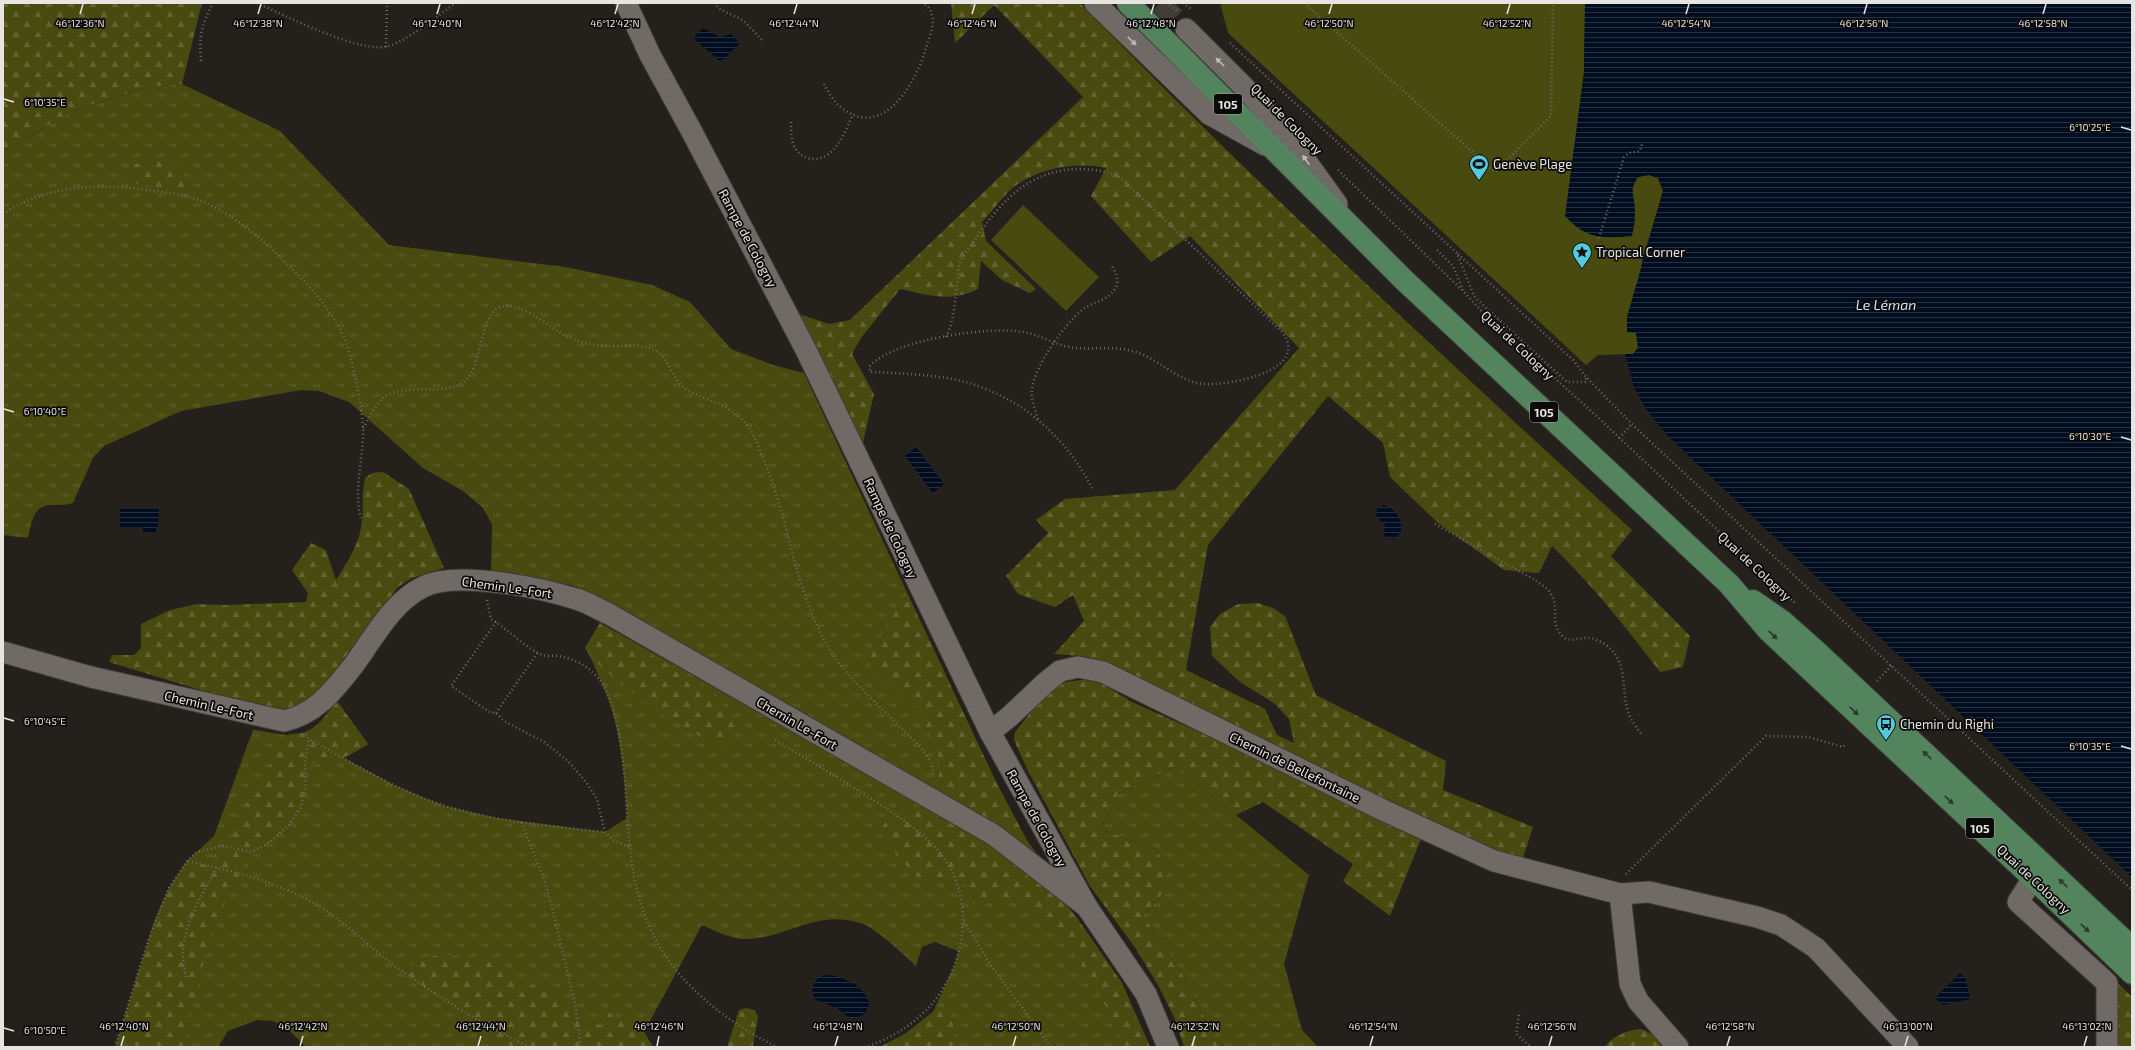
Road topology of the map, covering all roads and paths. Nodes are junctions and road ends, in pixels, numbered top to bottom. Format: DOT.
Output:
graph roads {
  1 [pos="213,3"];
  2 [pos="257,3"];
  3 [pos="387,3"];
  4 [pos="456,3"];
  5 [pos="626,3"];
  6 [pos="714,3"];
  7 [pos="923,3"];
  8 [pos="1095,3"];
  9 [pos="1128,3"];
  10 [pos="1166,3"];
  11 [pos="1183,3"];
  12 [pos="1304,3"];
  13 [pos="1553,3"];
  14 [pos="1188,19"];
  15 [pos="1224,37"];
  16 [pos="763,41"];
  17 [pos="386,47"];
  18 [pos="201,61"];
  19 [pos="824,84"];
  20 [pos="853,114"];
  21 [pos="790,122"];
  22 [pos="1642,144"];
  23 [pos="1274,150"];
  24 [pos="1333,165"];
  25 [pos="3,214"];
  26 [pos="1361,237"];
  27 [pos="1599,238"];
  28 [pos="1437,250"];
  29 [pos="1456,253"];
  30 [pos="1112,266"];
  31 [pos="1464,292"];
  32 [pos="946,337"];
  33 [pos="1055,342"];
  34 [pos="1586,377"];
  35 [pos="1038,420"];
  36 [pos="1632,424"];
  37 [pos="363,428"];
  38 [pos="1619,438"];
  39 [pos="1092,488"];
  40 [pos="361,518"];
  41 [pos="1436,524"];
  42 [pos="483,582"];
  43 [pos="1800,608"];
  44 [pos="496,622"];
  45 [pos="3,652"];
  46 [pos="538,652"];
  47 [pos="1892,665"];
  48 [pos="1830,676"];
  49 [pos="1873,677"];
  50 [pos="496,713"];
  51 [pos="302,716"];
  52 [pos="990,732"];
  53 [pos="1642,735"];
  54 [pos="309,739"];
  55 [pos="775,740"];
  56 [pos="1846,743"];
  57 [pos="926,797"];
  58 [pos="521,822"];
  59 [pos="605,832"];
  60 [pos="631,848"];
  61 [pos="188,861"];
  62 [pos="217,868"];
  63 [pos="2033,878"];
  64 [pos="2132,890"];
  65 [pos="1620,894"];
  66 [pos="1087,907"];
  67 [pos="964,921"];
  68 [pos="2132,948"];
  69 [pos="2132,973"];
  70 [pos="186,977"];
  71 [pos="1519,1015"];
  72 [pos="116,1047"];
  73 [pos="529,1047"];
  74 [pos="581,1047"];
  75 [pos="777,1047"];
  76 [pos="866,1047"];
  77 [pos="1051,1047"];
  78 [pos="1168,1047"];
  79 [pos="1531,1047"];
  80 [pos="1678,1047"];
  81 [pos="1908,1047"];
  82 [pos="2107,1047"];
  1 -- 18 [label="path"];
  2 -- 17 [label="path"];
  3 -- 17 [label="path"];
  4 -- 17 [label="path"];
  5 -- 52 [label="street, Rampe de Cologny"];
  6 -- 16 [label="path"];
  7 -- 20 [label="path"];
  8 -- 23 [label="street, one-way"];
  9 -- 23 [label="main road, Quai de Cologny / 105"];
  10 -- 14 [label="path"];
  11 -- 14 [label="path"];
  12 -- 13 [label="path"];
  26 -- 14 [label="street, one-way"];
  15 -- 29 [label="path"];
  19 -- 20 [label="path"];
  20 -- 21 [label="path"];
  22 -- 27 [label="path"];
  23 -- 26 [label="main road, Quai de Cologny / 105"];
  24 -- 31 [label="path, Quai de Cologny"];
  25 -- 37 [label="path"];
  26 -- 48 [label="main road, Quai de Cologny / 105"];
  28 -- 31 [label="path"];
  29 -- 34 [label="path"];
  29 -- 34 [label="path"];
  30 -- 33 [label="path"];
  31 -- 38 [label="path, Quai de Cologny"];
  32 -- 33 [label="path"];
  32 -- 33 [label="path"];
  32 -- 35 [label="path"];
  33 -- 35 [label="path"];
  34 -- 36 [label="path"];
  35 -- 39 [label="path"];
  36 -- 38 [label="path"];
  36 -- 47 [label="path"];
  37 -- 40 [label="path"];
  37 -- 57 [label="path"];
  38 -- 43 [label="path, Quai de Cologny"];
  41 -- 53 [label="path"];
  42 -- 44 [label="path"];
  42 -- 51 [label="street, Chemin Le-Fort"];
  42 -- 57 [label="street, Chemin Le-Fort"];
  44 -- 46 [label="path"];
  44 -- 50 [label="path"];
  45 -- 51 [label="street, Chemin Le-Fort"];
  46 -- 50 [label="path"];
  46 -- 60 [label="path"];
  47 -- 49 [label="path"];
  47 -- 64 [label="path"];
  48 -- 63 [label="main road, Quai de Cologny / 105, one-way"];
  68 -- 48 [label="main road, Quai de Cologny / 105, one-way"];
  50 -- 59 [label="path"];
  51 -- 54 [label="path"];
  52 -- 65 [label="street, Chemin de Bellefontaine"];
  52 -- 66 [label="street, Rampe de Cologny"];
  54 -- 58 [label="path"];
  54 -- 61 [label="path"];
  55 -- 67 [label="path"];
  56 -- 65 [label="path"];
  57 -- 66 [label="street, Chemin Le-Fort"];
  58 -- 59 [label="path"];
  58 -- 74 [label="path"];
  59 -- 60 [label="path"];
  60 -- 75 [label="path"];
  61 -- 62 [label="path"];
  61 -- 72 [label="path"];
  62 -- 70 [label="path"];
  62 -- 73 [label="path"];
  63 -- 69 [label="main road, Quai de Cologny / 105, one-way"];
  63 -- 82 [label="street"];
  65 -- 80 [label="street"];
  65 -- 81 [label="street, Chemin de Bellefontaine"];
  66 -- 78 [label="street, Rampe de Cologny"];
  67 -- 76 [label="path"];
  67 -- 77 [label="path"];
  71 -- 79 [label="path"];
}
